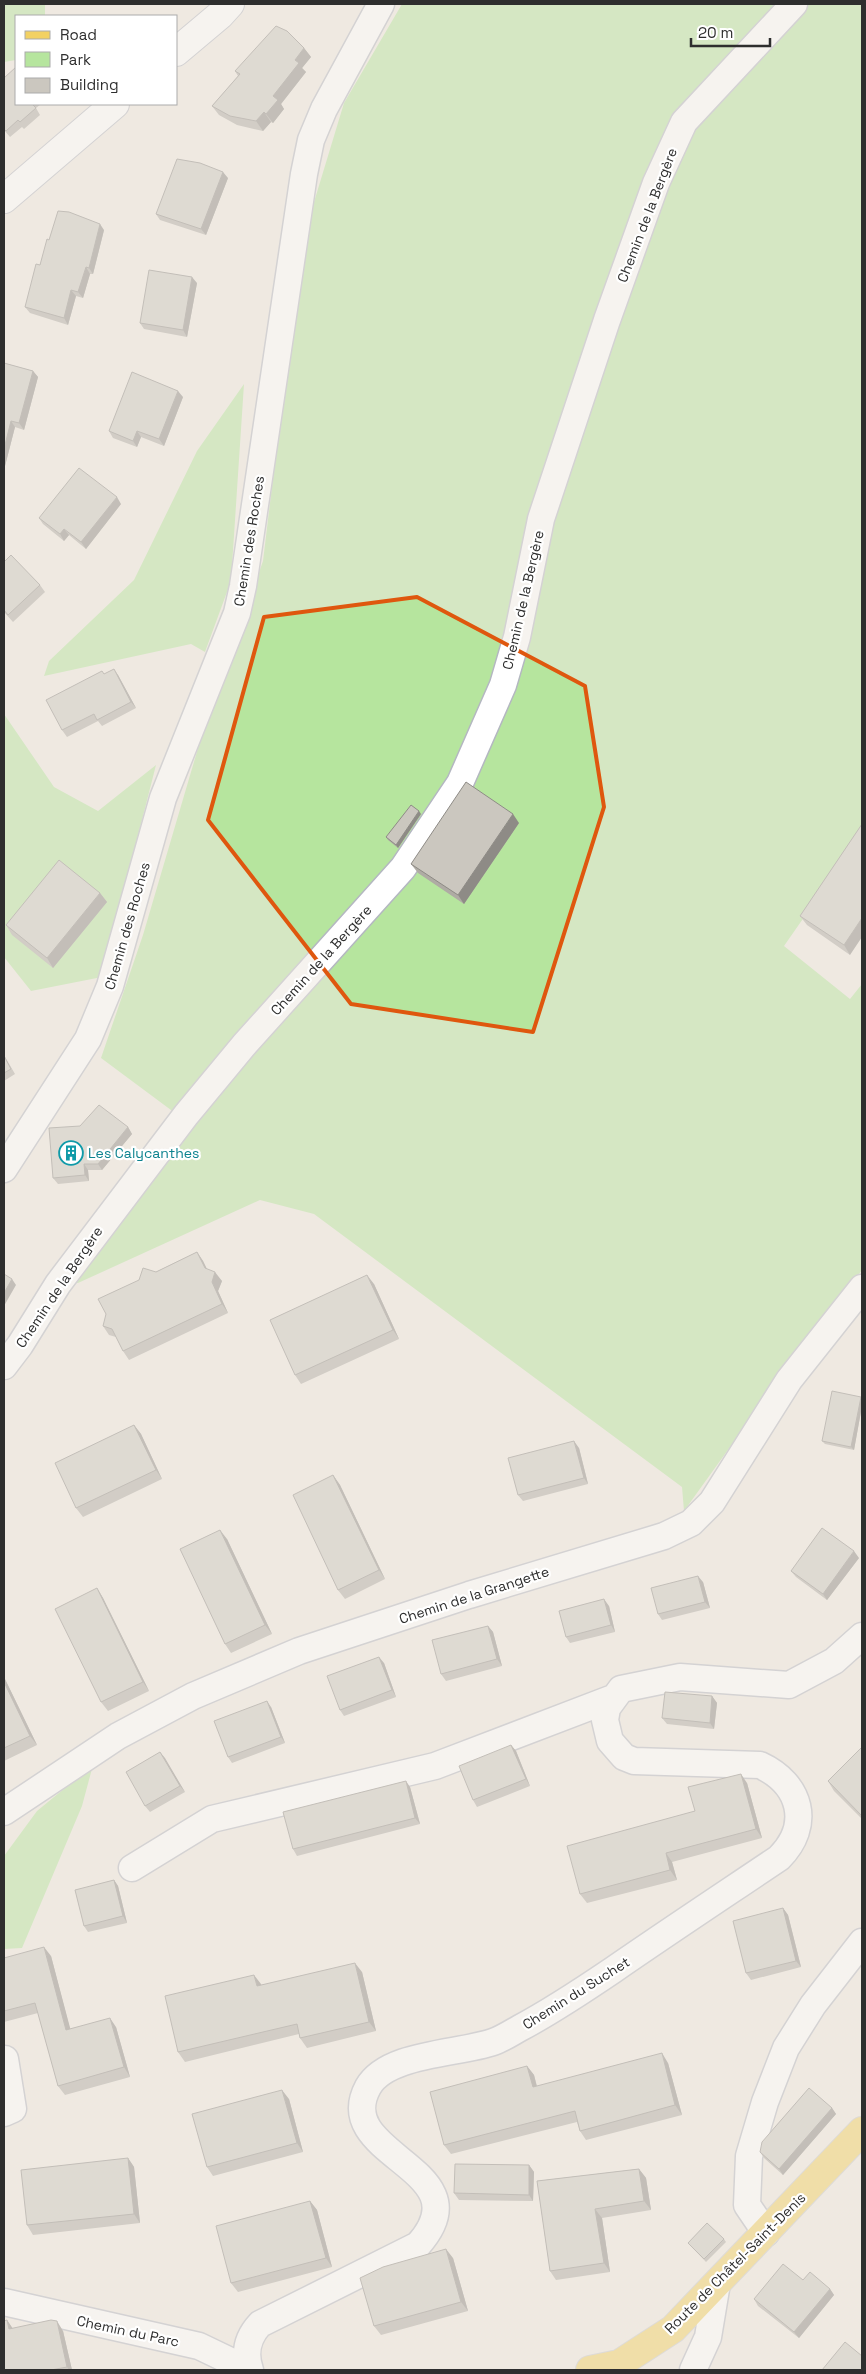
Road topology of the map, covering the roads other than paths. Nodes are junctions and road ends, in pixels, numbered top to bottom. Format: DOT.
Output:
graph roads {
  1 [pos="230,4"];
  2 [pos="382,4"];
  3 [pos="794,4"];
  4 [pos="178,50"];
  5 [pos="114,105"];
  6 [pos="4,199"];
  7 [pos="4,1169"];
  8 [pos="862,1288"];
  9 [pos="4,1366"];
  10 [pos="862,1636"];
  11 [pos="613,1698"];
  12 [pos="4,1812"];
  13 [pos="132,1868"];
  14 [pos="862,1942"];
  15 [pos="4,2059"];
  16 [pos="4,2113"];
  17 [pos="862,2131"];
  18 [pos="766,2233"];
  19 [pos="717,2283"];
  20 [pos="4,2302"];
  21 [pos="250,2370"];
  22 [pos="590,2370"];
  23 [pos="693,2370"];
  1 -- 4 [label="street"];
  2 -- 7 [label="street, Chemin des Roches"];
  3 -- 9 [label="street, Chemin de la Bergère"];
  5 -- 6 [label="street"];
  8 -- 12 [label="street, Chemin de la Grangette"];
  10 -- 11 [label="street"];
  11 -- 13 [label="street"];
  11 -- 21 [label="street, Chemin du Suchet"];
  14 -- 18 [label="street"];
  15 -- 16 [label="street"];
  17 -- 18 [label="main road, Route de Châtel-Saint-Denis"];
  18 -- 19 [label="main road, Route de Châtel-Saint-Denis"];
  19 -- 22 [label="main road, Route de Châtel-Saint-Denis"];
  19 -- 23 [label="street"];
  20 -- 21 [label="street, Chemin du Parc"];
}
